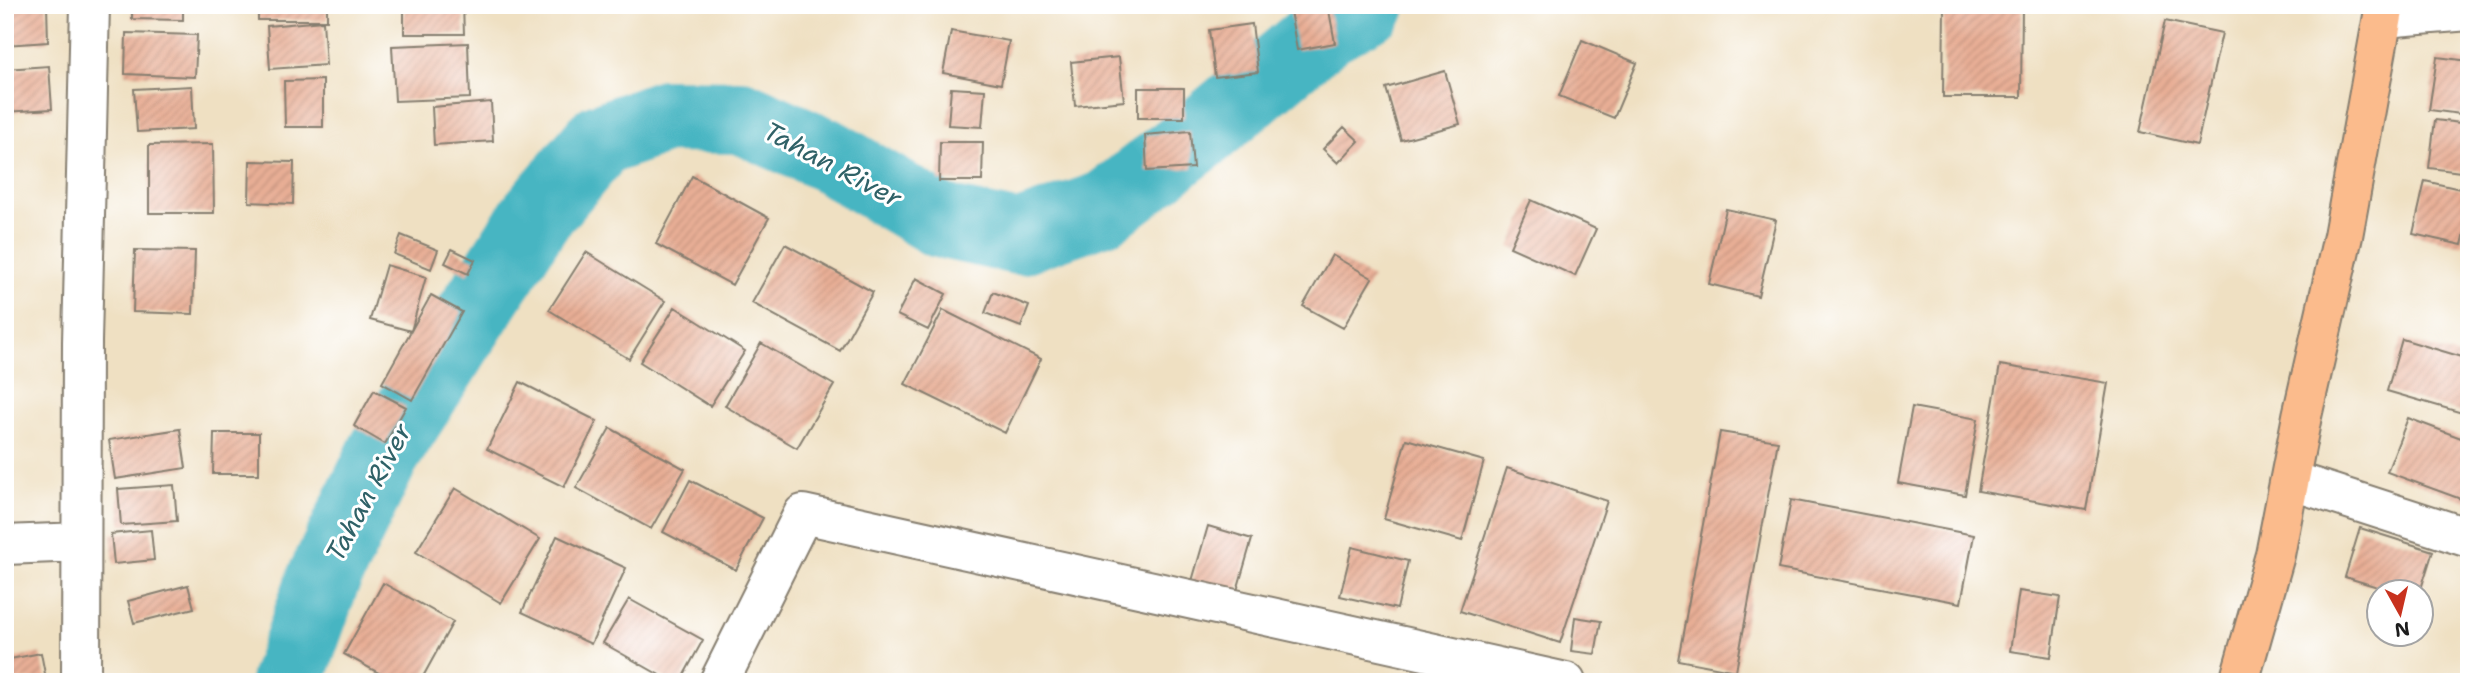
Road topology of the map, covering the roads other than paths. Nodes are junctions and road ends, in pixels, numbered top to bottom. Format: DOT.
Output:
graph roads {
  1 [pos="90,5"];
  2 [pos="2469,11"];
  3 [pos="2384,12"];
  4 [pos="2290,480"];
  5 [pos="2469,538"];
  6 [pos="81,542"];
  7 [pos="5,545"];
  8 [pos="81,682"];
  9 [pos="719,682"];
  10 [pos="1566,682"];
  11 [pos="2239,682"];
  1 -- 6 [label="street"];
  2 -- 3 [label="street"];
  3 -- 4 [label="highway"];
  4 -- 5 [label="street"];
  4 -- 11 [label="highway"];
  6 -- 7 [label="street"];
  6 -- 8 [label="street"];
  9 -- 10 [label="street"];
}
